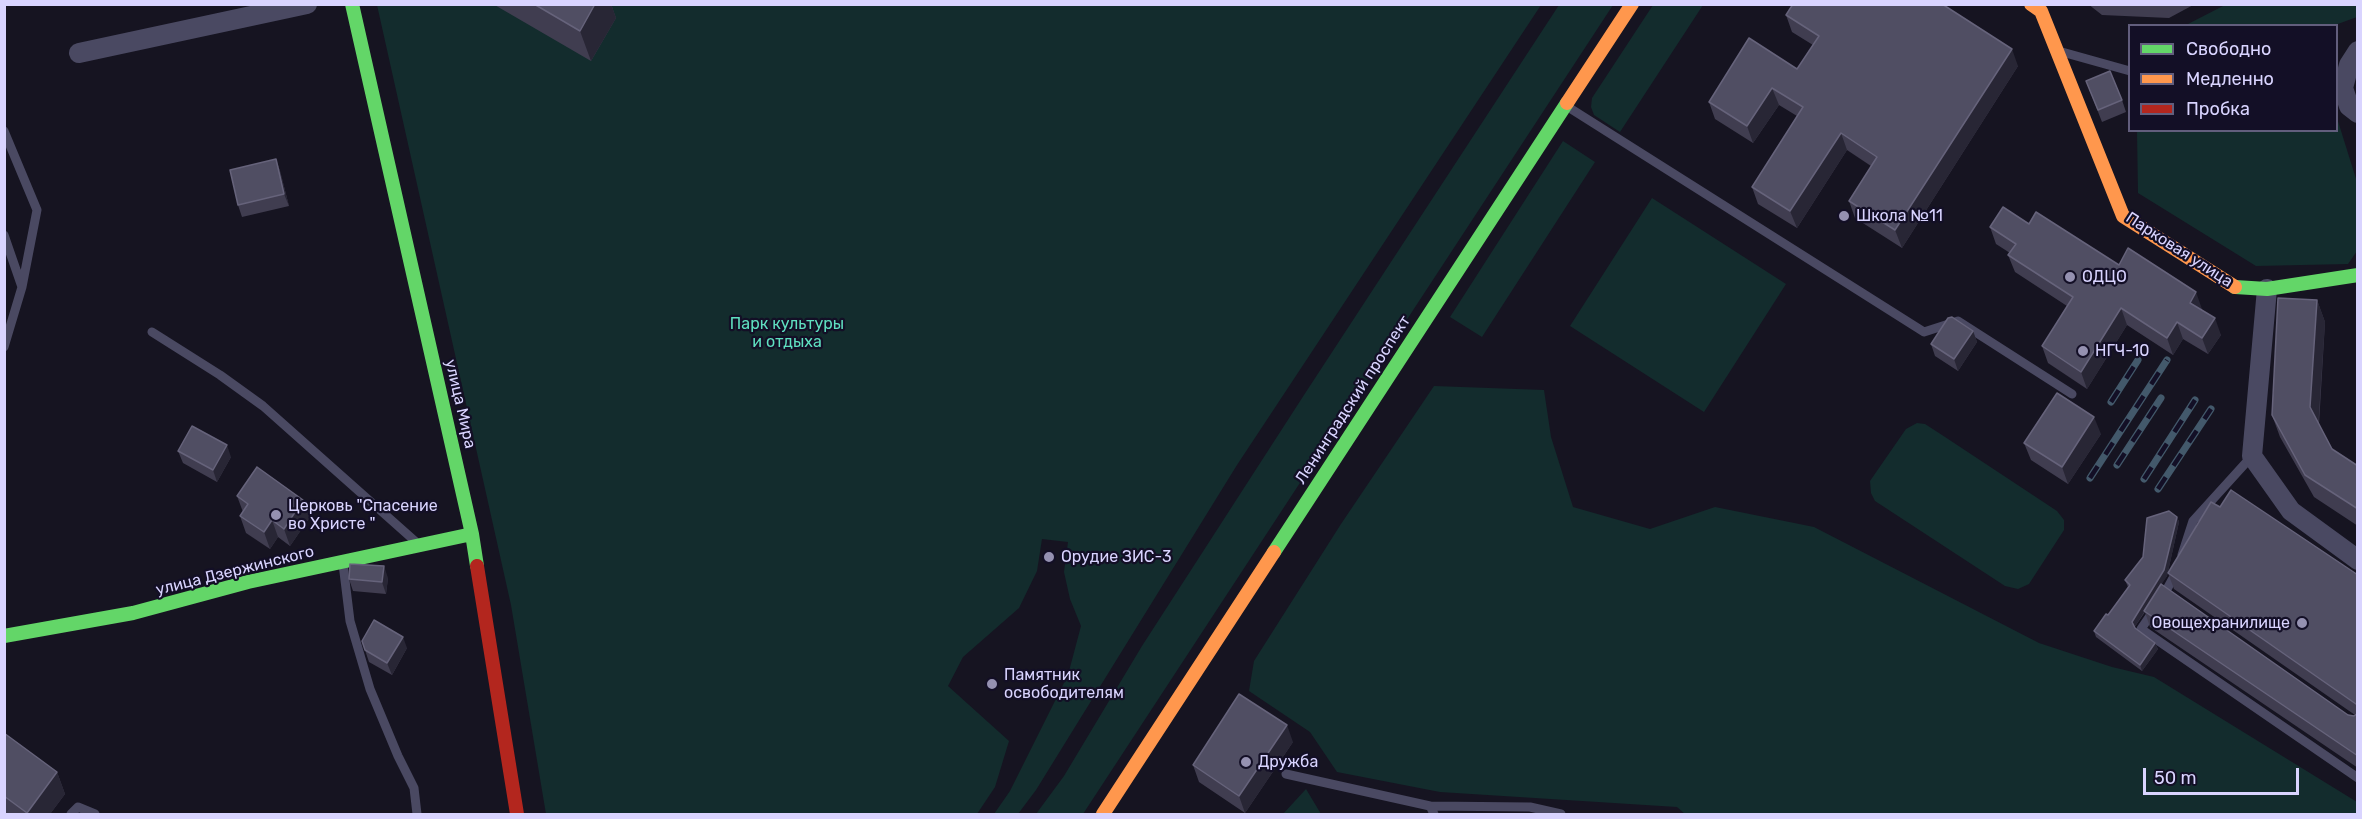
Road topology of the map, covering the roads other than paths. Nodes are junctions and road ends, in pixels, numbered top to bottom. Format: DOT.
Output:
graph roads {
  1 [pos="307,4"];
  2 [pos="352,4"];
  3 [pos="1632,4"];
  4 [pos="2031,4"];
  5 [pos="2057,51"];
  6 [pos="2358,51"];
  7 [pos="79,53"];
  8 [pos="2128,70"];
  9 [pos="2341,80"];
  10 [pos="1566,105"];
  11 [pos="2358,113"];
  12 [pos="4,131"];
  13 [pos="4,235"];
  14 [pos="2358,275"];
  15 [pos="22,287"];
  16 [pos="2267,289"];
  17 [pos="152,332"];
  18 [pos="4,347"];
  19 [pos="2072,394"];
  20 [pos="2252,456"];
  21 [pos="472,534"];
  22 [pos="420,546"];
  23 [pos="2358,560"];
  24 [pos="342,562"];
  25 [pos="2166,592"];
  26 [pos="2176,598"];
  27 [pos="4,636"];
  28 [pos="1286,774"];
  29 [pos="2358,778"];
  30 [pos="1432,810"];
  31 [pos="70,814"];
  32 [pos="95,814"];
  33 [pos="417,814"];
  34 [pos="517,814"];
  35 [pos="1103,814"];
  36 [pos="1561,814"];
  1 -- 7 [label="street"];
  2 -- 21 [label="street, улица Мира"];
  3 -- 10 [label="street, Ленинградский проспект"];
  4 -- 5 [label="street, Парковая улица"];
  5 -- 8 [label="lane"];
  5 -- 16 [label="street, Парковая улица"];
  6 -- 9 [label="street"];
  9 -- 11 [label="street"];
  10 -- 19 [label="lane"];
  10 -- 35 [label="street, Ленинградский проспект"];
  12 -- 15 [label="lane"];
  13 -- 15 [label="lane"];
  14 -- 16 [label="street, Парковая улица"];
  15 -- 18 [label="lane"];
  16 -- 20 [label="street"];
  17 -- 22 [label="lane"];
  20 -- 23 [label="street"];
  20 -- 25 [label="lane"];
  21 -- 22 [label="street, улица Дзержинского"];
  21 -- 34 [label="street, улица Мира"];
  22 -- 24 [label="street, улица Дзержинского"];
  24 -- 27 [label="street, улица Дзержинского"];
  24 -- 33 [label="lane"];
  25 -- 26 [label="lane"];
  25 -- 29 [label="lane"];
  28 -- 30 [label="lane"];
  30 -- 36 [label="lane"];
  31 -- 32 [label="lane"];
}
